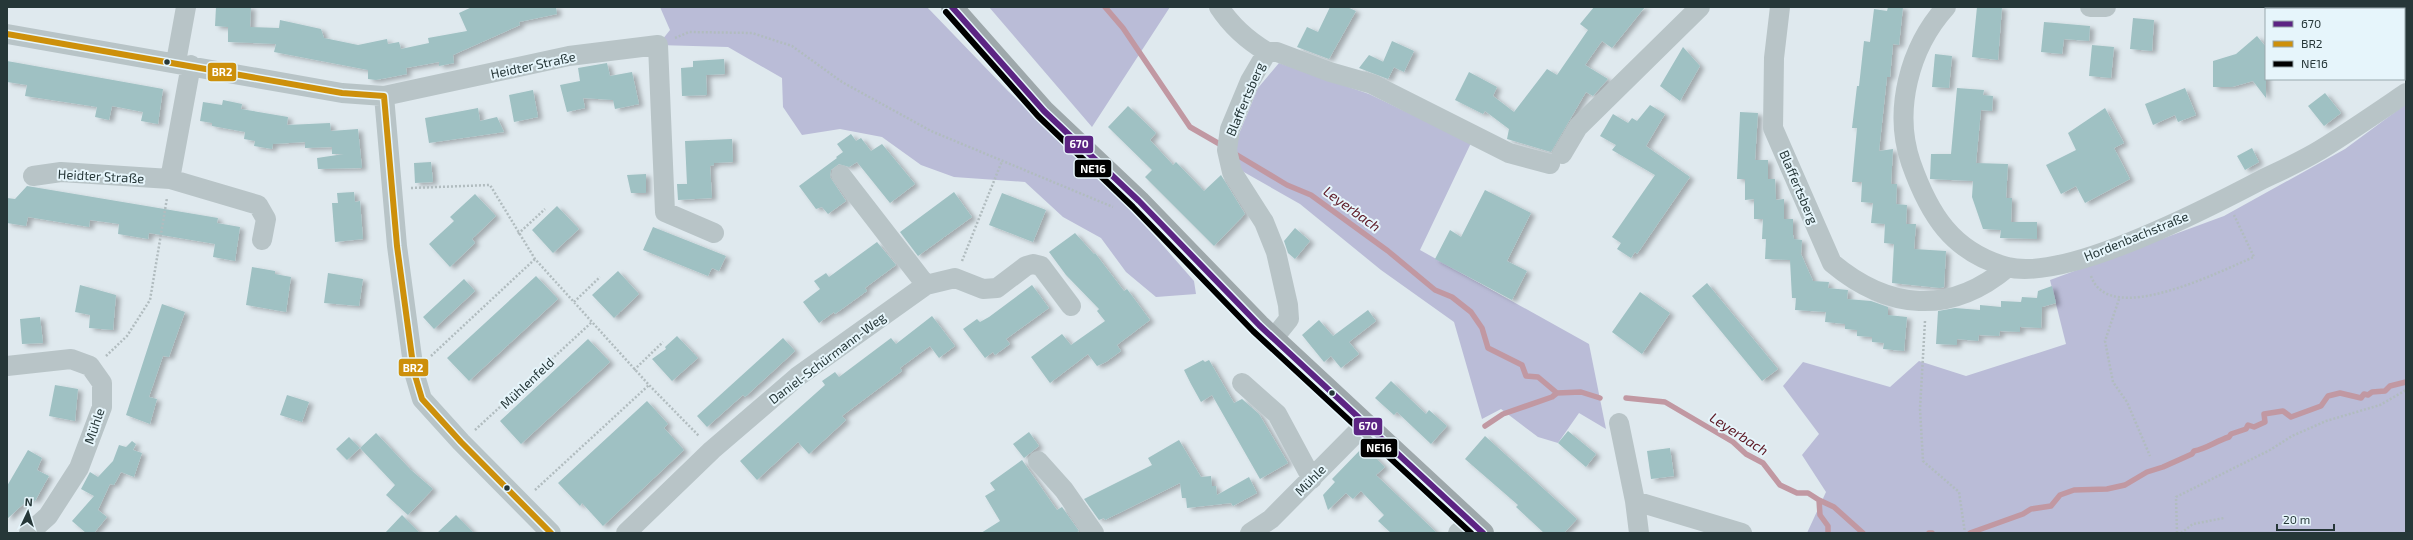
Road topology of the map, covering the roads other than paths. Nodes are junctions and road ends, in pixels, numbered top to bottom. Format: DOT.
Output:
graph roads {
  1 [pos="186,7"];
  2 [pos="952,7"];
  3 [pos="1219,7"];
  4 [pos="1700,7"];
  5 [pos="1780,7"];
  6 [pos="1946,7"];
  7 [pos="2090,7"];
  8 [pos="2106,7"];
  9 [pos="7,34"];
  10 [pos="1267,52"];
  11 [pos="183,63"];
  12 [pos="2406,93"];
  13 [pos="384,96"];
  14 [pos="841,175"];
  15 [pos="33,176"];
  16 [pos="170,180"];
  17 [pos="714,233"];
  18 [pos="262,240"];
  19 [pos="2008,267"];
  20 [pos="926,285"];
  21 [pos="1071,306"];
  22 [pos="1273,339"];
  23 [pos="7,366"];
  24 [pos="1242,383"];
  25 [pos="1366,423"];
  26 [pos="1619,423"];
  27 [pos="1038,461"];
  28 [pos="1312,478"];
  29 [pos="1635,501"];
  30 [pos="1471,530"];
  31 [pos="29,533"];
  32 [pos="551,533"];
  33 [pos="626,533"];
  34 [pos="1094,533"];
  35 [pos="1250,533"];
  36 [pos="1639,533"];
  37 [pos="1742,533"];
  1 -- 11 [label="street"];
  2 -- 22 [label="main road"];
  3 -- 10 [label="street"];
  4 -- 10 [label="street, Blaffertsberg"];
  5 -- 19 [label="street, Blaffertsberg"];
  6 -- 19 [label="street, Hordenbachstraße"];
  7 -- 8 [label="street"];
  9 -- 11 [label="street, Heidter Straße"];
  10 -- 22 [label="street, Blaffertsberg"];
  11 -- 13 [label="street, Heidter Straße"];
  11 -- 16 [label="street"];
  12 -- 19 [label="street, Hordenbachstraße"];
  13 -- 17 [label="street, Heidter Straße"];
  13 -- 32 [label="street"];
  14 -- 20 [label="street"];
  15 -- 16 [label="street, Heidter Straße"];
  16 -- 18 [label="street, Heidter Straße"];
  20 -- 21 [label="street, Daniel-Schürmann-Weg"];
  20 -- 33 [label="street, Daniel-Schürmann-Weg"];
  22 -- 25 [label="main road"];
  23 -- 31 [label="street, Mühle"];
  24 -- 28 [label="street"];
  25 -- 28 [label="street, Mühle"];
  25 -- 30 [label="main road"];
  26 -- 29 [label="street"];
  27 -- 34 [label="street"];
  28 -- 35 [label="street, Mühle"];
  29 -- 36 [label="street"];
  29 -- 37 [label="street"];
}
